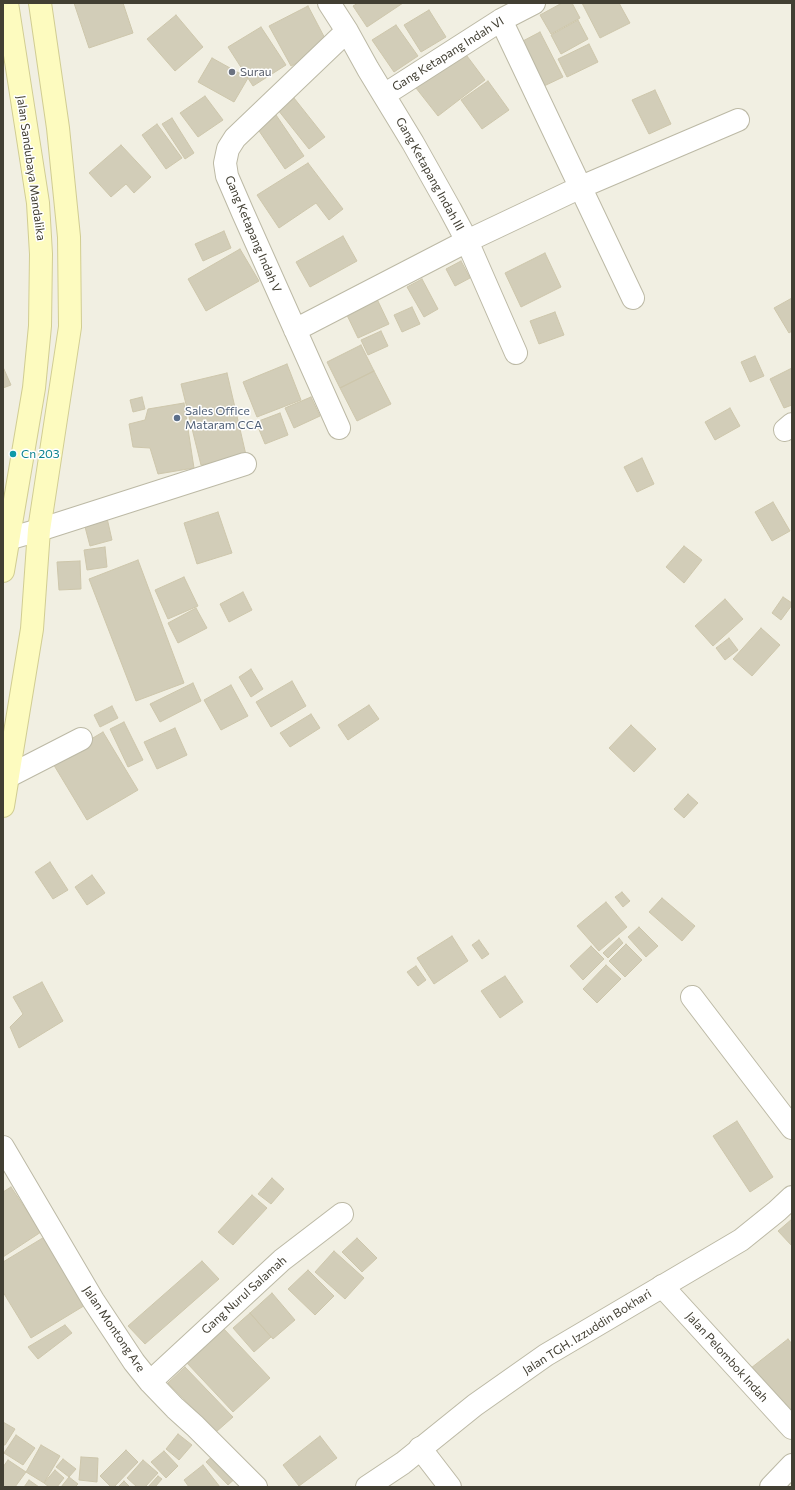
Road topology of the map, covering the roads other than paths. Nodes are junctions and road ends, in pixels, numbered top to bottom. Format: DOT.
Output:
graph roads {
  1 [pos="7,3"];
  2 [pos="40,3"];
  3 [pos="329,3"];
  4 [pos="534,3"];
  5 [pos="501,20"];
  6 [pos="347,30"];
  7 [pos="384,95"];
  8 [pos="738,120"];
  9 [pos="581,187"];
  10 [pos="467,241"];
  11 [pos="633,298"];
  12 [pos="295,330"];
  13 [pos="516,353"];
  14 [pos="339,428"];
  15 [pos="245,464"];
  16 [pos="39,530"];
  17 [pos="8,538"];
  18 [pos="3,572"];
  19 [pos="81,739"];
  20 [pos="7,777"];
  21 [pos="3,806"];
  22 [pos="692,997"];
  23 [pos="792,1128"];
  24 [pos="3,1147"];
  25 [pos="792,1197"];
  26 [pos="342,1214"];
  27 [pos="662,1286"];
  28 [pos="150,1382"];
  29 [pos="792,1428"];
  30 [pos="420,1448"];
  31 [pos="792,1465"];
  32 [pos="256,1487"];
  33 [pos="367,1487"];
  34 [pos="450,1487"];
  35 [pos="771,1487"];
  1 -- 17 [label="main road, Jalan Sandubaya Mandalika"];
  2 -- 16 [label="main road"];
  3 -- 6 [label="street, Gang Ketapang Indah III"];
  4 -- 5 [label="street, Gang Ketapang Indah VI"];
  5 -- 7 [label="street, Gang Ketapang Indah VI"];
  5 -- 9 [label="street"];
  6 -- 7 [label="street, Gang Ketapang Indah III"];
  6 -- 12 [label="street, Gang Ketapang Indah V"];
  7 -- 10 [label="street, Gang Ketapang Indah III"];
  8 -- 9 [label="street"];
  9 -- 10 [label="street"];
  9 -- 11 [label="street"];
  10 -- 12 [label="street"];
  10 -- 13 [label="street, Gang Ketapang Indah III"];
  12 -- 14 [label="street, Gang Ketapang Indah V"];
  15 -- 16 [label="street"];
  16 -- 17 [label="street"];
  16 -- 20 [label="main road"];
  17 -- 18 [label="main road, Jalan Sandubaya Mandalika"];
  19 -- 20 [label="street"];
  20 -- 21 [label="main road"];
  22 -- 23 [label="street"];
  24 -- 28 [label="street, Jalan Montong Are"];
  25 -- 27 [label="street, Jalan TGH. Izzuddin Bokhari"];
  26 -- 28 [label="street, Gang Nurul Salamah"];
  27 -- 29 [label="street, Jalan Pelombok Indah"];
  27 -- 30 [label="street, Jalan TGH. Izzuddin Bokhari"];
  28 -- 32 [label="street, Jalan Montong Are"];
  30 -- 33 [label="street, Jalan TGH. Izzuddin Bokhari"];
  30 -- 34 [label="street"];
  31 -- 35 [label="street"];
}
